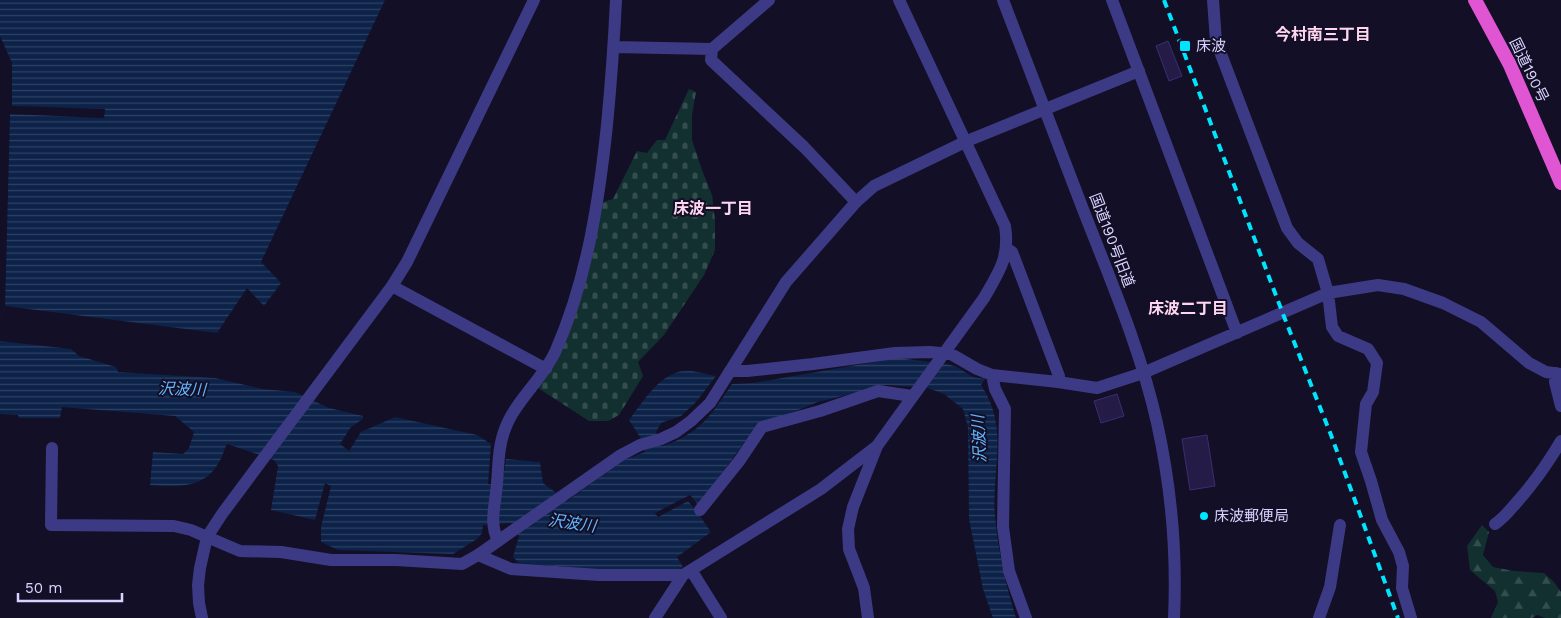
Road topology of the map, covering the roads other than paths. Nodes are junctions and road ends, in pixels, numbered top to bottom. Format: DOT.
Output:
graph roads {
  1 [pos="534,0"];
  2 [pos="616,0"];
  3 [pos="769,0"];
  4 [pos="899,0"];
  5 [pos="1003,0"];
  6 [pos="1112,0"];
  7 [pos="1213,0"];
  8 [pos="1474,0"];
  9 [pos="614,47"];
  10 [pos="712,49"];
  11 [pos="1139,71"];
  12 [pos="1044,109"];
  13 [pos="967,142"];
  14 [pos="1561,183"];
  15 [pos="856,202"];
  16 [pos="1006,248"];
  17 [pos="392,286"];
  18 [pos="1328,293"];
  19 [pos="1237,333"];
  20 [pos="942,355"];
  21 [pos="546,369"];
  22 [pos="730,371"];
  23 [pos="1143,373"];
  24 [pos="1559,374"];
  25 [pos="993,381"];
  26 [pos="1058,382"];
  27 [pos="914,394"];
  28 [pos="1561,406"];
  29 [pos="1561,441"];
  30 [pos="877,446"];
  31 [pos="52,448"];
  32 [pos="700,510"];
  33 [pos="1495,524"];
  34 [pos="1340,525"];
  35 [pos="207,537"];
  36 [pos="498,541"];
  37 [pos="478,555"];
  38 [pos="687,572"];
  39 [pos="202,618"];
  40 [pos="655,618"];
  41 [pos="721,618"];
  42 [pos="868,618"];
  43 [pos="1026,618"];
  44 [pos="1174,618"];
  45 [pos="1319,618"];
  46 [pos="1411,618"];
  1 -- 17 [label="street"];
  2 -- 9 [label="street"];
  3 -- 10 [label="street"];
  4 -- 13 [label="street"];
  5 -- 12 [label="street, 国道190号旧道"];
  6 -- 11 [label="street"];
  7 -- 18 [label="street"];
  8 -- 14 [label="highway, 国道190号"];
  9 -- 10 [label="street"];
  9 -- 21 [label="street"];
  10 -- 15 [label="street"];
  11 -- 12 [label="street"];
  11 -- 19 [label="street"];
  12 -- 13 [label="street"];
  12 -- 23 [label="street, 国道190号旧道"];
  13 -- 15 [label="street"];
  13 -- 16 [label="street"];
  15 -- 22 [label="street"];
  16 -- 20 [label="street"];
  16 -- 26 [label="street"];
  17 -- 21 [label="street"];
  17 -- 35 [label="street"];
  18 -- 19 [label="street"];
  18 -- 24 [label="street"];
  18 -- 46 [label="street"];
  19 -- 23 [label="street"];
  20 -- 22 [label="street"];
  20 -- 25 [label="street"];
  20 -- 27 [label="street"];
  21 -- 36 [label="street"];
  22 -- 36 [label="street"];
  23 -- 26 [label="street"];
  23 -- 44 [label="street, 国道190号旧道"];
  24 -- 28 [label="street"];
  25 -- 26 [label="street"];
  25 -- 43 [label="street"];
  27 -- 30 [label="street"];
  27 -- 32 [label="street"];
  29 -- 33 [label="street"];
  30 -- 38 [label="street"];
  30 -- 42 [label="street"];
  31 -- 35 [label="street"];
  34 -- 45 [label="street"];
  35 -- 37 [label="street"];
  35 -- 39 [label="street"];
  36 -- 37 [label="street"];
  37 -- 38 [label="street"];
  38 -- 40 [label="street"];
  38 -- 41 [label="street"];
}
